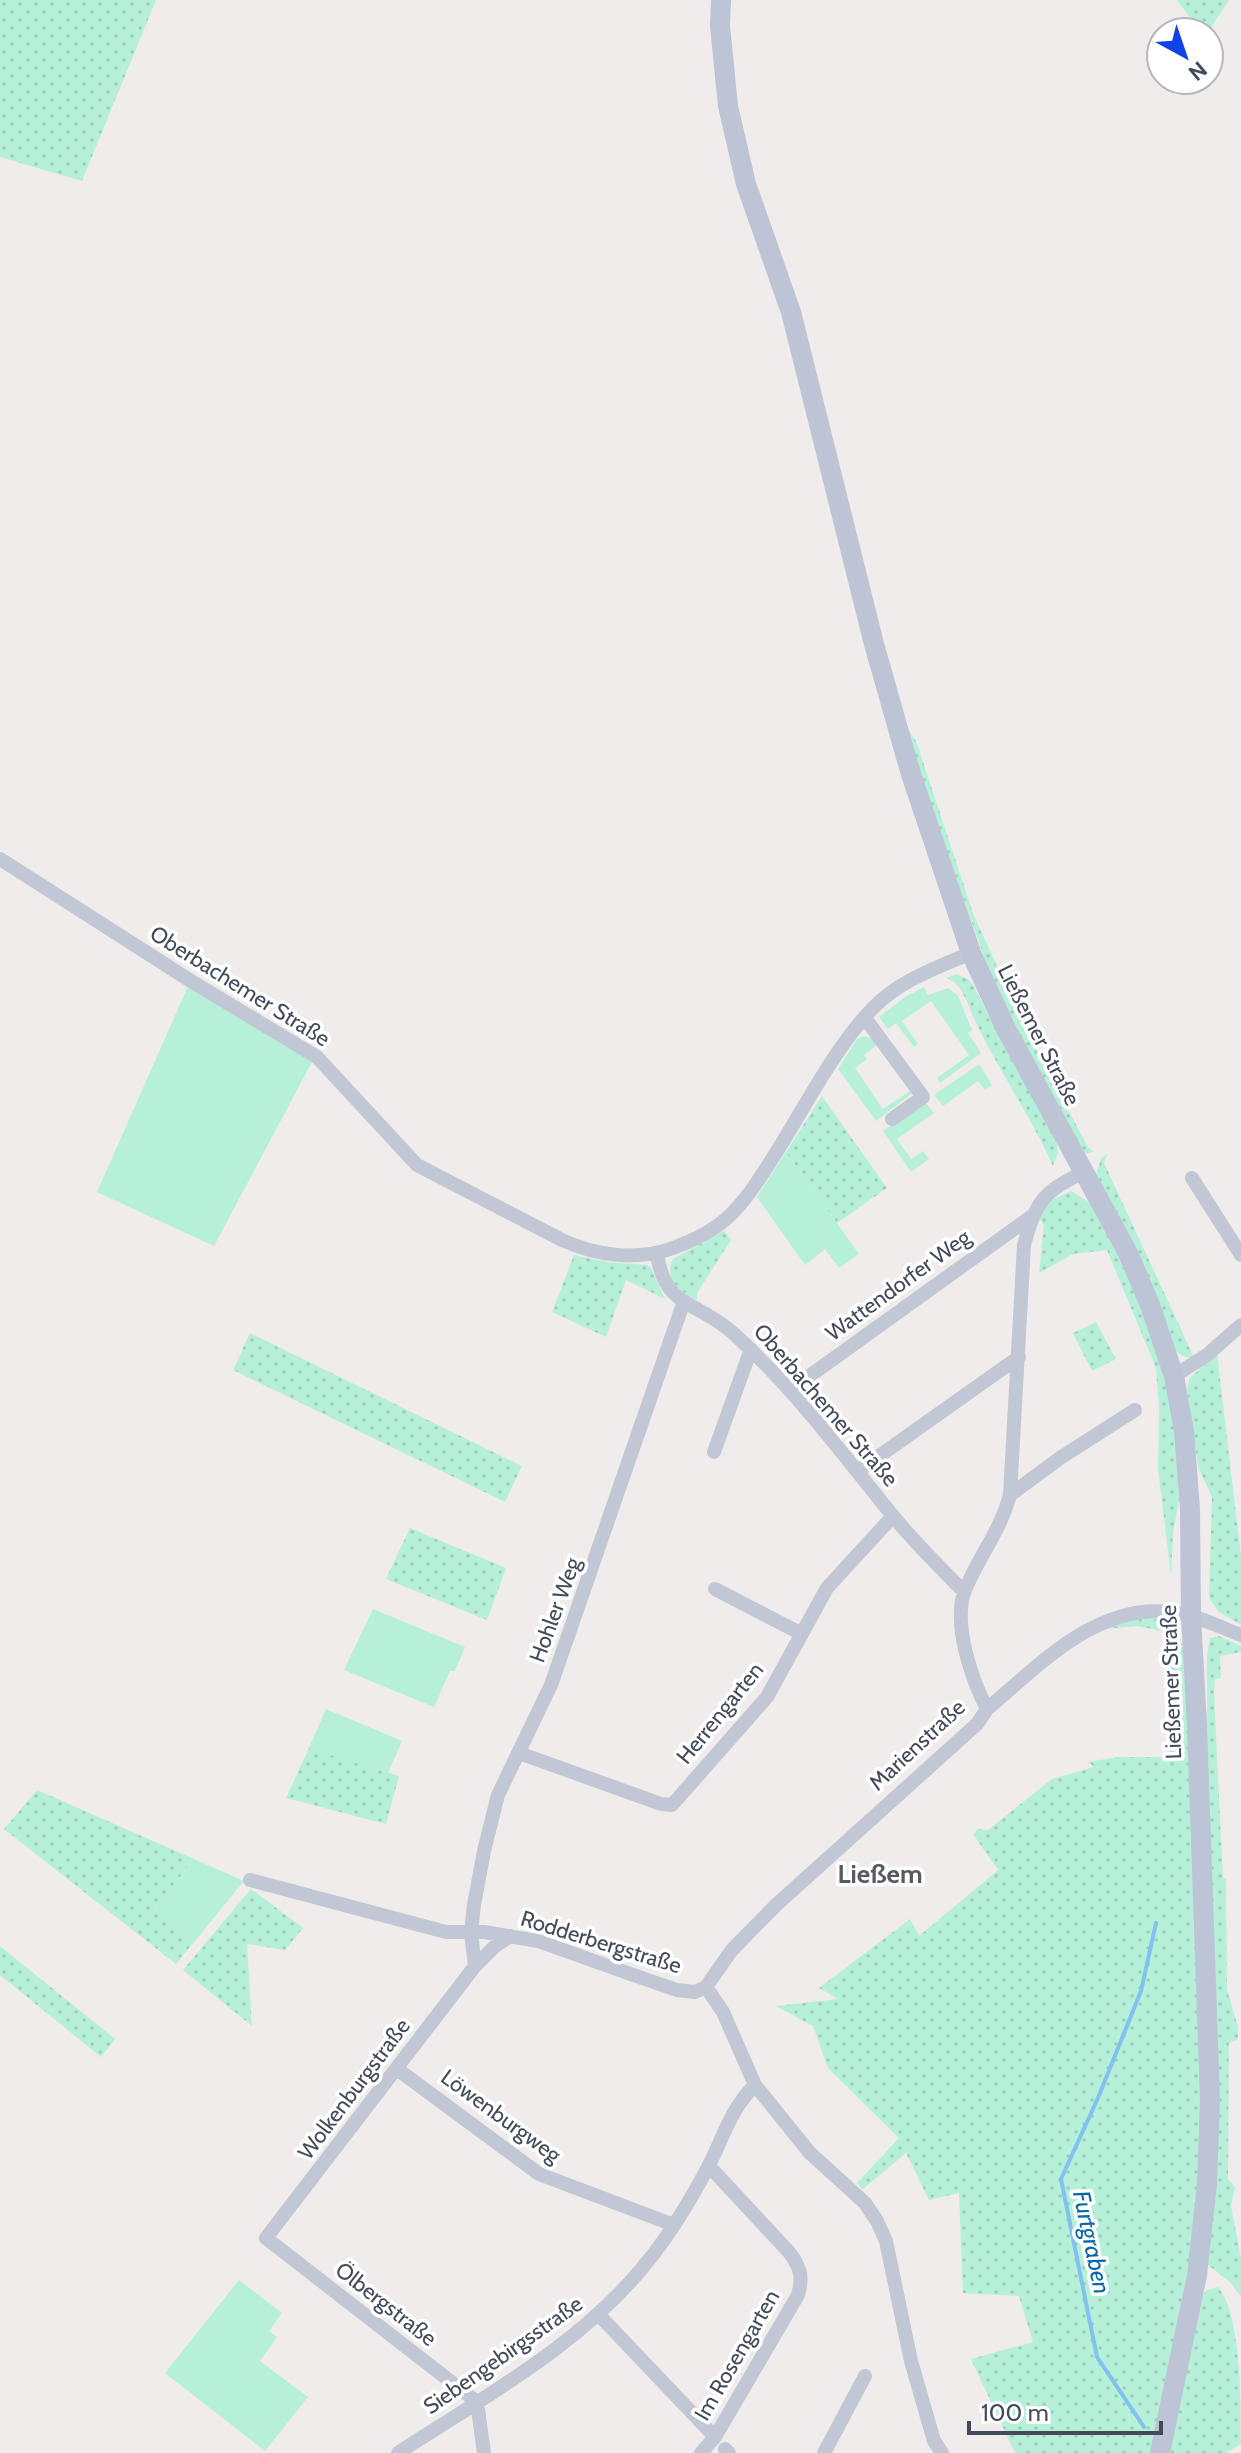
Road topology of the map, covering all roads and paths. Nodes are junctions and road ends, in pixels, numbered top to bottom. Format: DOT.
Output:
graph roads {
  1 [pos="721,0"];
  2 [pos="0,859"];
  3 [pos="971,953"];
  4 [pos="865,1018"];
  5 [pos="892,1119"];
  6 [pos="1084,1172"];
  7 [pos="1192,1178"];
  8 [pos="1032,1216"];
  9 [pos="657,1254"];
  10 [pos="1241,1255"];
  11 [pos="684,1301"];
  12 [pos="1241,1325"];
  13 [pos="751,1349"];
  14 [pos="1019,1357"];
  15 [pos="1174,1376"];
  16 [pos="790,1390"];
  17 [pos="1135,1410"];
  18 [pos="714,1452"];
  19 [pos="858,1471"];
  20 [pos="1010,1495"];
  21 [pos="893,1516"];
  22 [pos="715,1589"];
  23 [pos="964,1592"];
  24 [pos="1191,1616"];
  25 [pos="800,1633"];
  26 [pos="1241,1635"];
  27 [pos="987,1709"];
  28 [pos="519,1753"];
  29 [pos="250,1880"];
  30 [pos="471,1933"];
  31 [pos="510,1936"];
  32 [pos="475,1966"];
  33 [pos="706,1987"];
  34 [pos="397,2069"];
  35 [pos="755,2085"];
  36 [pos="709,2166"];
  37 [pos="674,2225"];
  38 [pos="266,2238"];
  39 [pos="599,2315"];
  40 [pos="865,2376"];
  41 [pos="477,2402"];
  42 [pos="715,2437"];
  43 [pos="398,2453"];
  44 [pos="484,2453"];
  45 [pos="701,2453"];
  46 [pos="824,2453"];
  47 [pos="942,2453"];
  48 [pos="1160,2453"];
  1 -- 3 [label="street, Ließemer Straße"];
  2 -- 9 [label="street, Oberbachemer Straße"];
  3 -- 4 [label="street, Oberbachemer Straße"];
  3 -- 6 [label="street, Ließemer Straße"];
  4 -- 5 [label="street"];
  4 -- 9 [label="street, Oberbachemer Straße"];
  6 -- 8 [label="street, Marienstraße"];
  6 -- 15 [label="street, Ließemer Straße"];
  7 -- 10 [label="street"];
  8 -- 14 [label="street, Marienstraße"];
  8 -- 16 [label="street, Wattendorfer Weg"];
  9 -- 11 [label="street, Oberbachemer Straße"];
  11 -- 13 [label="street, Oberbachemer Straße"];
  11 -- 28 [label="street, Hohler Weg"];
  12 -- 15 [label="street"];
  13 -- 16 [label="street, Oberbachemer Straße"];
  13 -- 18 [label="street"];
  14 -- 19 [label="street"];
  14 -- 20 [label="street, Marienstraße"];
  15 -- 24 [label="street, Ließemer Straße"];
  16 -- 19 [label="street, Oberbachemer Straße"];
  17 -- 20 [label="street"];
  19 -- 21 [label="street, Oberbachemer Straße"];
  20 -- 23 [label="street, Marienstraße"];
  21 -- 23 [label="street, Oberbachemer Straße"];
  21 -- 25 [label="street, Herrengarten"];
  22 -- 25 [label="street"];
  23 -- 27 [label="street, Marienstraße"];
  24 -- 26 [label="street"];
  24 -- 27 [label="street"];
  24 -- 48 [label="street, Ließemer Straße"];
  25 -- 28 [label="street, Herrengarten"];
  27 -- 33 [label="street, Marienstraße"];
  28 -- 30 [label="street, Hohler Weg"];
  29 -- 30 [label="street, Rodderbergstraße"];
  30 -- 31 [label="street, Rodderbergstraße"];
  30 -- 32 [label="street"];
  31 -- 32 [label="street, Wolkenburgstraße"];
  31 -- 33 [label="street, Rodderbergstraße"];
  32 -- 34 [label="street, Wolkenburgstraße"];
  33 -- 35 [label="street"];
  34 -- 37 [label="street, Löwenburgweg"];
  34 -- 38 [label="street, Wolkenburgstraße"];
  35 -- 36 [label="street, Siebengebirgsstraße"];
  35 -- 47 [label="street"];
  36 -- 37 [label="street, Siebengebirgsstraße"];
  36 -- 42 [label="street, Im Rosengarten"];
  37 -- 39 [label="street, Siebengebirgsstraße"];
  38 -- 41 [label="street, Ölbergstraße"];
  39 -- 41 [label="street, Siebengebirgsstraße"];
  39 -- 42 [label="street"];
  40 -- 46 [label="street"];
  41 -- 43 [label="street, Siebengebirgsstraße"];
  41 -- 44 [label="street"];
  42 -- 45 [label="street, Im Rosengarten"];
}
